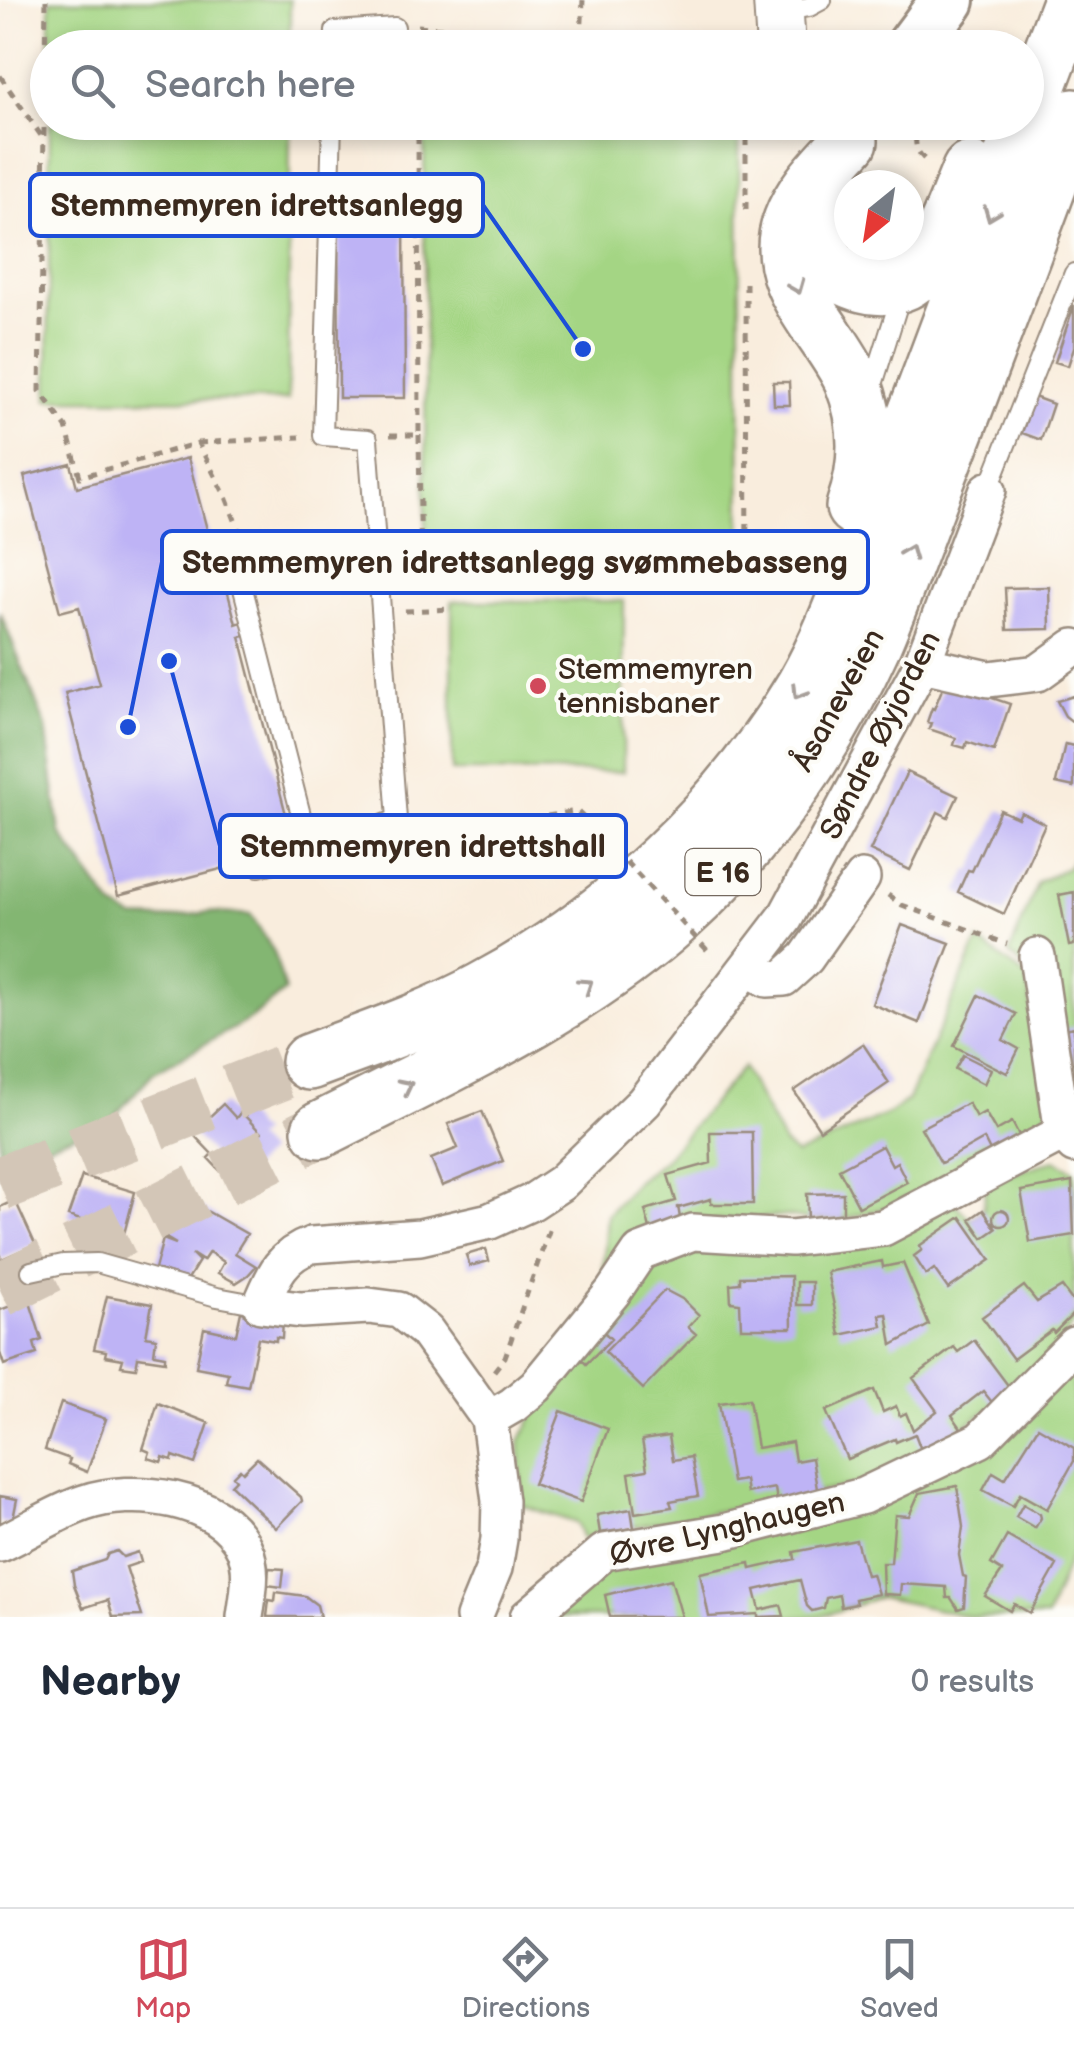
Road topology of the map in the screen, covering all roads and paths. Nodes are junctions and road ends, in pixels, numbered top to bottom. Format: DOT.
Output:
graph roads {
  1 [pos="46,0"];
  2 [pos="582,0"];
  3 [pos="948,0"];
  4 [pos="1044,0"];
  5 [pos="1071,0"];
  6 [pos="395,27"];
  7 [pos="46,30"];
  8 [pos="350,30"];
  9 [pos="484,30"];
  10 [pos="581,30"];
  11 [pos="926,30"];
  12 [pos="1032,30"];
  13 [pos="1044,73"];
  14 [pos="0,76"];
  15 [pos="1074,118"];
  16 [pos="30,120"];
  17 [pos="44,140"];
  18 [pos="331,140"];
  19 [pos="418,140"];
  20 [pos="746,140"];
  21 [pos="838,140"];
  22 [pos="842,140"];
  23 [pos="914,140"];
  24 [pos="983,140"];
  25 [pos="1019,140"];
  26 [pos="930,164"];
  27 [pos="746,219"];
  28 [pos="1074,224"];
  29 [pos="1074,273"];
  30 [pos="746,276"];
  31 [pos="906,282"];
  32 [pos="964,410"];
  33 [pos="864,420"];
  34 [pos="419,435"];
  35 [pos="323,436"];
  36 [pos="384,436"];
  37 [pos="198,443"];
  38 [pos="988,490"];
  39 [pos="241,581"];
  40 [pos="841,605"];
  41 [pos="452,609"];
  42 [pos="382,612"];
  43 [pos="1068,650"];
  44 [pos="922,664"];
  45 [pos="397,818"];
  46 [pos="311,854"];
  47 [pos="260,868"];
  48 [pos="862,878"];
  49 [pos="902,905"];
  50 [pos="1000,941"];
  51 [pos="708,952"];
  52 [pos="1038,956"];
  53 [pos="748,968"];
  54 [pos="309,1062"];
  55 [pos="320,1130"];
  56 [pos="1069,1139"];
  57 [pos="556,1212"];
  58 [pos="31,1271"];
  59 [pos="262,1305"];
  60 [pos="1074,1345"];
  61 [pos="482,1408"];
  62 [pos="0,1544"];
  63 [pos="245,1617"];
  64 [pos="474,1617"];
  65 [pos="528,1617"];
  1 -- 7 [label="path"];
  2 -- 10 [label="path"];
  3 -- 11 [label="main road"];
  4 -- 12 [label="highway"];
  5 -- 13 [label="highway, Åsaneveien / E 16"];
  6 -- 8 [label="lane"];
  6 -- 9 [label="path"];
  14 -- 16 [label="path"];
  15 -- 32 [label="highway, Åsaneveien / E 16"];
  17 -- 37 [label="path"];
  18 -- 35 [label="lane"];
  19 -- 34 [label="path"];
  20 -- 27 [label="path"];
  21 -- 33 [label="highway, one-way"];
  22 -- 31 [label="highway"];
  23 -- 26 [label="path"];
  24 -- 31 [label="highway"];
  25 -- 40 [label="highway, Åsaneveien / E 16, one-way"];
  28 -- 32 [label="highway"];
  29 -- 38 [label="lane"];
  30 -- 34 [label="path"];
  31 -- 33 [label="lane"];
  55 -- 32 [label="highway, Åsaneveien / E 16, one-way"];
  33 -- 40 [label="highway"];
  34 -- 36 [label="path"];
  35 -- 37 [label="path"];
  35 -- 42 [label="lane"];
  37 -- 39 [label="path"];
  38 -- 44 [label="street, Søndre Øyjorden"];
  39 -- 46 [label="lane"];
  40 -- 54 [label="highway, Åsaneveien / E 16, one-way"];
  41 -- 42 [label="path"];
  42 -- 45 [label="lane"];
  43 -- 44 [label="street"];
  44 -- 53 [label="street, Søndre Øyjorden"];
  45 -- 46 [label="lane"];
  45 -- 51 [label="path, bridge"];
  46 -- 47 [label="lane"];
  48 -- 53 [label="street, Søndre Øyjorden"];
  49 -- 50 [label="path"];
  52 -- 56 [label="street"];
  53 -- 59 [label="street, Søndre Øyjorden"];
  56 -- 61 [label="street"];
  57 -- 61 [label="path"];
  58 -- 59 [label="lane"];
  59 -- 61 [label="street"];
  60 -- 65 [label="street, Øvre Lynghaugen"];
  61 -- 64 [label="street"];
  62 -- 63 [label="street"];
}
